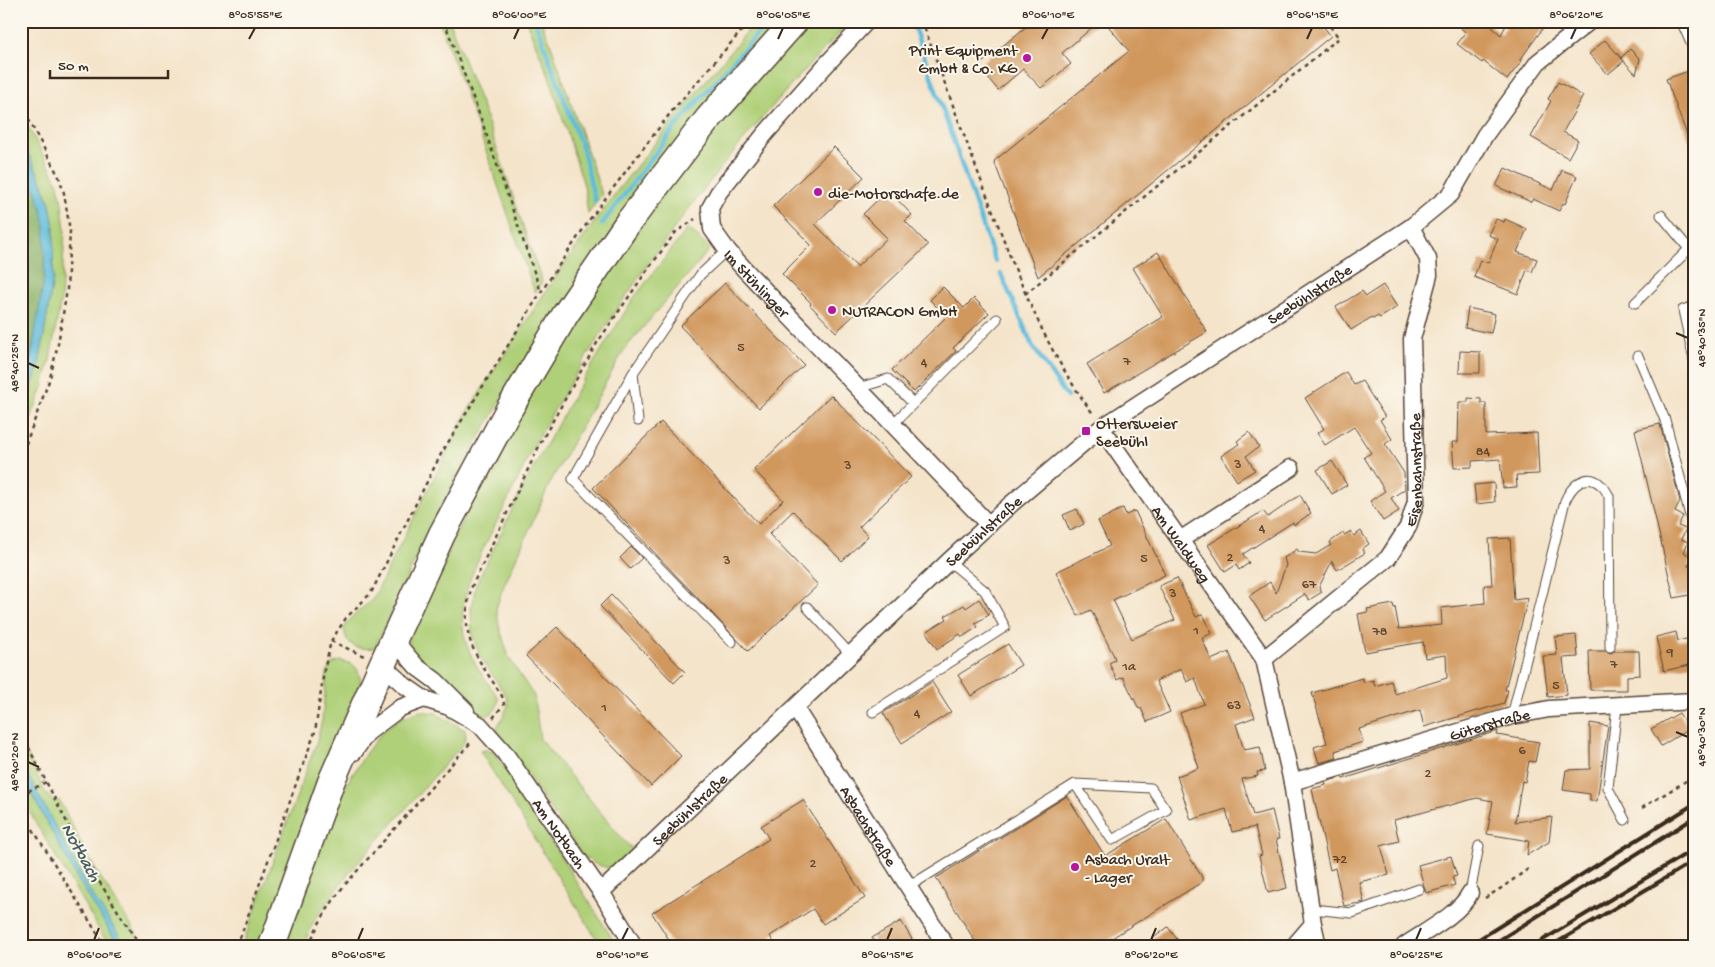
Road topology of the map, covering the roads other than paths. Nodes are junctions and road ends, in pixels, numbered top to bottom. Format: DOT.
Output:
graph roads {
  1 [pos="795,21"];
  2 [pos="867,21"];
  3 [pos="1555,21"];
  4 [pos="1590,21"];
  5 [pos="1681,21"];
  6 [pos="1572,34"];
  7 [pos="1694,50"];
  8 [pos="1661,215"];
  9 [pos="1411,227"];
  10 [pos="1691,248"];
  11 [pos="728,250"];
  12 [pos="1635,303"];
  13 [pos="1694,306"];
  14 [pos="997,319"];
  15 [pos="1638,356"];
  16 [pos="1694,360"];
  17 [pos="633,373"];
  18 [pos="858,388"];
  19 [pos="913,403"];
  20 [pos="638,421"];
  21 [pos="893,424"];
  22 [pos="1102,427"];
  23 [pos="1291,468"];
  24 [pos="989,525"];
  25 [pos="1694,532"];
  26 [pos="1180,540"];
  27 [pos="949,561"];
  28 [pos="807,607"];
  29 [pos="393,639"];
  30 [pos="732,642"];
  31 [pos="1610,647"];
  32 [pos="851,655"];
  33 [pos="1264,658"];
  34 [pos="382,664"];
  35 [pos="424,699"];
  36 [pos="1694,701"];
  37 [pos="1617,706"];
  38 [pos="795,708"];
  39 [pos="873,712"];
  40 [pos="1512,716"];
  41 [pos="481,727"];
  42 [pos="331,782"];
  43 [pos="1292,782"];
  44 [pos="1075,784"];
  45 [pos="1625,820"];
  46 [pos="1480,846"];
  47 [pos="908,887"];
  48 [pos="1419,889"];
  49 [pos="601,892"];
  50 [pos="1468,897"];
  51 [pos="1312,917"];
  52 [pos="275,938"];
  53 [pos="943,945"];
  54 [pos="634,946"];
  55 [pos="1294,946"];
  56 [pos="1318,946"];
  57 [pos="1404,946"];
  1 -- 29 [label="main road"];
  2 -- 11 [label="street, Im Stühlinger"];
  3 -- 6 [label="lane"];
  4 -- 6 [label="street"];
  5 -- 7 [label="lane"];
  6 -- 9 [label="street"];
  8 -- 10 [label="lane"];
  9 -- 22 [label="street, Seebühlstraße"];
  9 -- 33 [label="street, Eisenbahnstraße"];
  10 -- 12 [label="lane"];
  11 -- 17 [label="lane"];
  11 -- 18 [label="street, Im Stühlinger"];
  13 -- 16 [label="lane"];
  14 -- 19 [label="lane"];
  15 -- 25 [label="lane"];
  17 -- 20 [label="lane"];
  17 -- 30 [label="lane"];
  18 -- 19 [label="lane"];
  18 -- 21 [label="street, Im Stühlinger"];
  19 -- 21 [label="lane"];
  21 -- 24 [label="street, Im Stühlinger"];
  22 -- 24 [label="street, Seebühlstraße"];
  22 -- 26 [label="street, Am Waldweg"];
  23 -- 26 [label="street"];
  24 -- 27 [label="street, Seebühlstraße"];
  26 -- 33 [label="street, Am Waldweg"];
  27 -- 32 [label="street, Seebühlstraße"];
  27 -- 39 [label="lane"];
  28 -- 32 [label="lane"];
  29 -- 34 [label="main road"];
  29 -- 41 [label="street, Am Notbach"];
  31 -- 40 [label="lane"];
  32 -- 38 [label="street, Seebühlstraße"];
  33 -- 43 [label="street"];
  34 -- 35 [label="street, Am Notbach"];
  34 -- 42 [label="main road"];
  35 -- 41 [label="street, Am Notbach"];
  35 -- 42 [label="street"];
  36 -- 37 [label="street, Güterstraße"];
  37 -- 40 [label="street, Güterstraße"];
  37 -- 45 [label="lane"];
  38 -- 47 [label="street, Asbachstraße"];
  38 -- 49 [label="street, Seebühlstraße"];
  40 -- 43 [label="street, Güterstraße"];
  41 -- 49 [label="street, Am Notbach"];
  42 -- 52 [label="main road"];
  43 -- 51 [label="street"];
  44 -- 44 [label="lane"];
  44 -- 47 [label="lane"];
  46 -- 50 [label="lane"];
  47 -- 53 [label="street, Asbachstraße"];
  48 -- 51 [label="lane"];
  49 -- 54 [label="street, Am Notbach"];
  50 -- 57 [label="street"];
  51 -- 55 [label="street"];
  51 -- 56 [label="street"];
}
